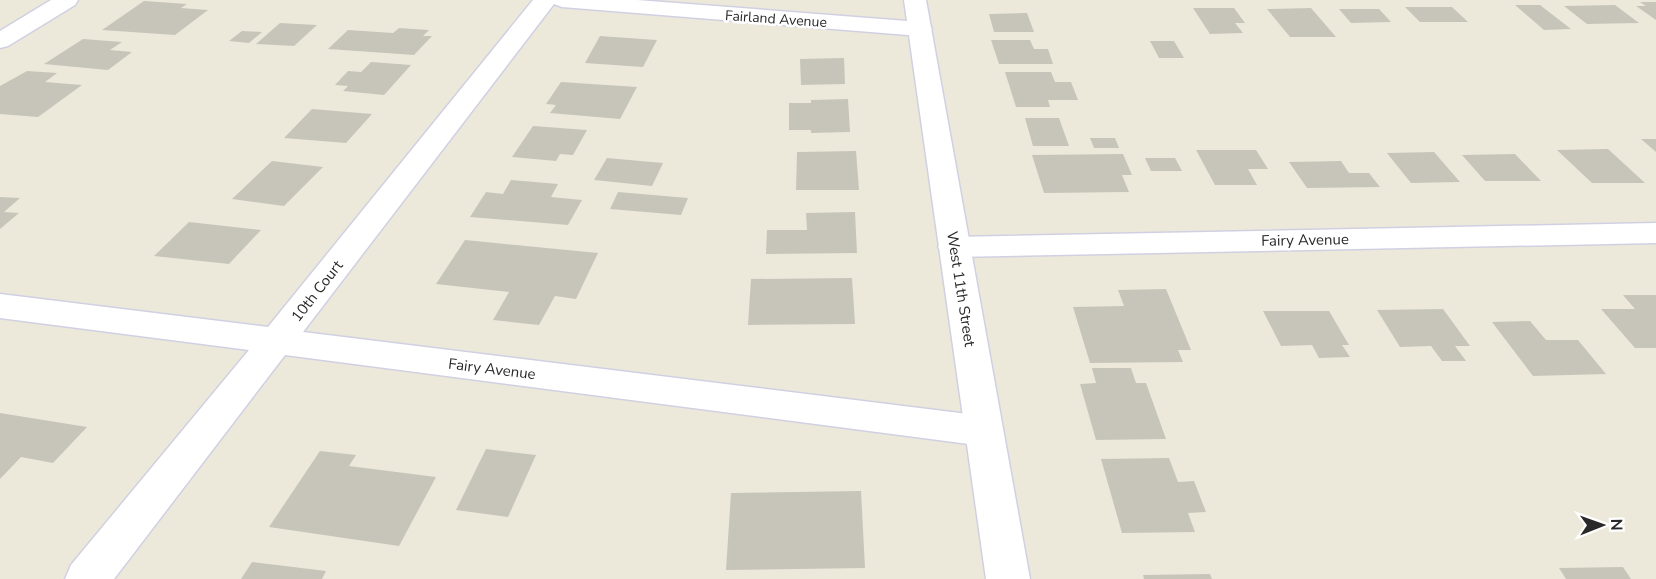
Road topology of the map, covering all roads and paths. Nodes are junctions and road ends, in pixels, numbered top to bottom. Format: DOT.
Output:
graph roads {
  1 [pos="67,0"];
  2 [pos="545,0"];
  3 [pos="561,0"];
  4 [pos="917,15"];
  5 [pos="0,41"];
  6 [pos="1656,233"];
  7 [pos="954,247"];
  8 [pos="0,306"];
  9 [pos="276,342"];
  10 [pos="984,431"];
  11 [pos="87,579"];
  12 [pos="1008,579"];
  1 -- 5 [label="street"];
  2 -- 9 [label="street, 10th Court"];
  3 -- 4 [label="street, Fairland Avenue"];
  4 -- 7 [label="street, West 11th Street"];
  6 -- 7 [label="street, Fairy Avenue"];
  7 -- 10 [label="street, West 11th Street"];
  8 -- 9 [label="street, Fairy Avenue"];
  9 -- 10 [label="street, Fairy Avenue"];
  9 -- 11 [label="street, 10th Court"];
  10 -- 12 [label="street, West 11th Street"];
}
